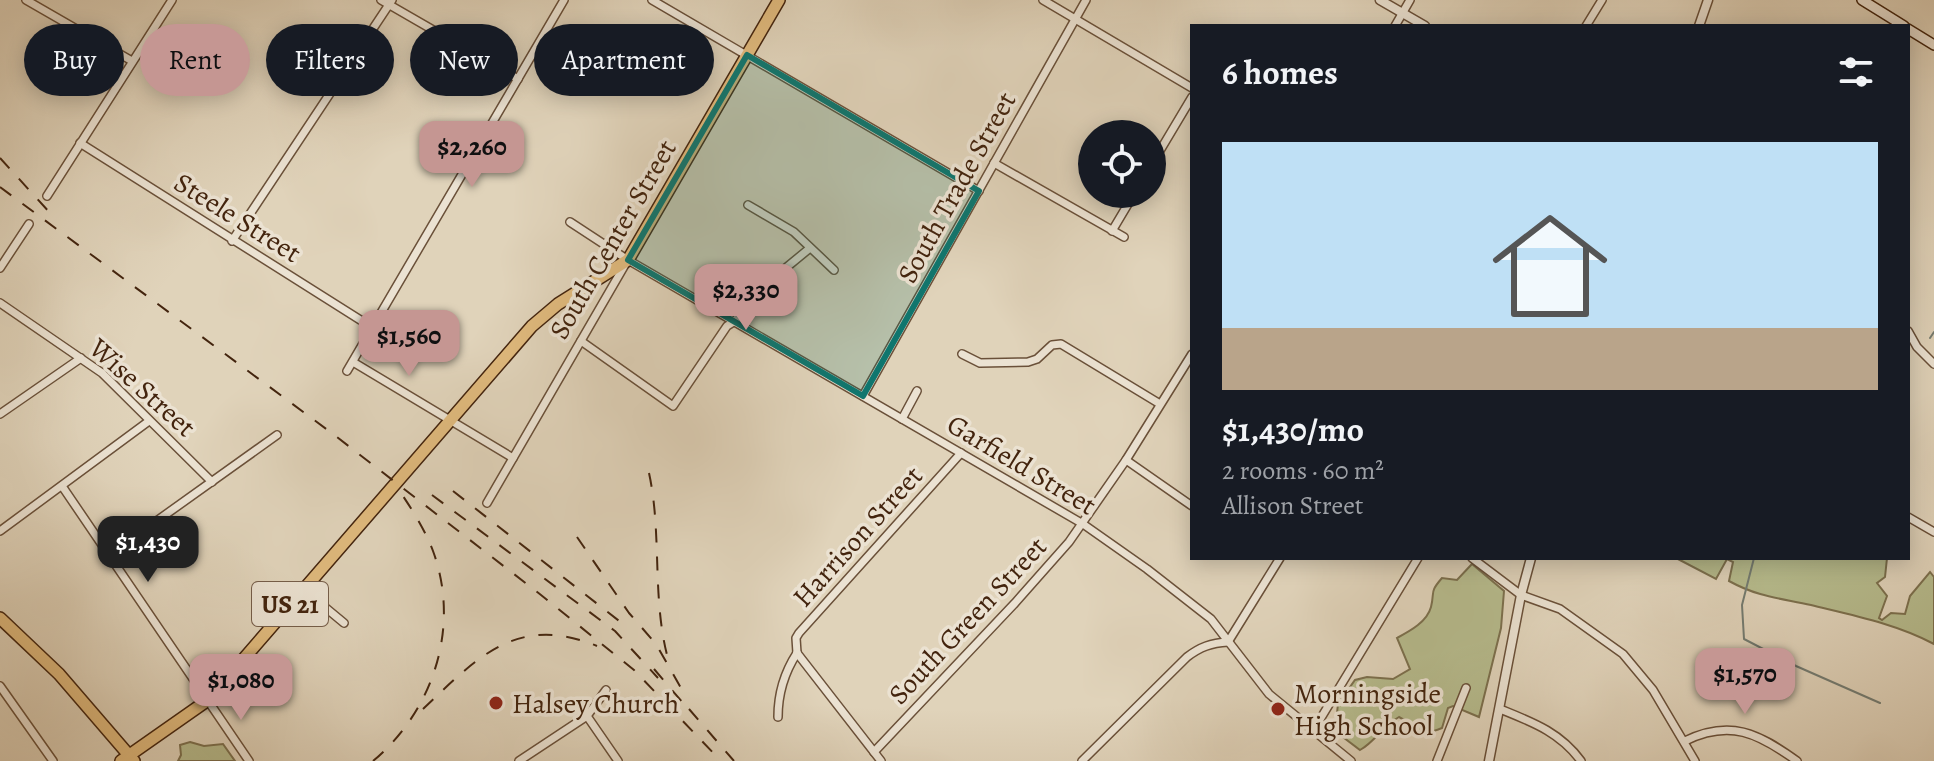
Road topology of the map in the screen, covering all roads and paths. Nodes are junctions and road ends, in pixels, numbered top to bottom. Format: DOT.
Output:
graph roads {
  1 [pos="26,0"];
  2 [pos="172,0"];
  3 [pos="564,0"];
  4 [pos="652,0"];
  5 [pos="779,0"];
  6 [pos="1043,0"];
  7 [pos="1086,0"];
  8 [pos="1380,0"];
  9 [pos="1410,0"];
  10 [pos="1602,0"];
  11 [pos="1708,0"];
  12 [pos="1862,0"];
  13 [pos="388,2"];
  14 [pos="1402,13"];
  15 [pos="1076,19"];
  16 [pos="425,24"];
  17 [pos="1396,24"];
  18 [pos="1421,24"];
  19 [pos="1587,24"];
  20 [pos="1700,24"];
  21 [pos="1901,24"];
  22 [pos="1910,30"];
  23 [pos="1934,45"];
  24 [pos="747,55"];
  25 [pos="132,61"];
  26 [pos="518,79"];
  27 [pos="1190,87"];
  28 [pos="508,96"];
  29 [pos="1190,100"];
  30 [pos="1166,141"];
  31 [pos="80,143"];
  32 [pos="994,163"];
  33 [pos="979,191"];
  34 [pos="47,196"];
  35 [pos="748,205"];
  36 [pos="1126,208"];
  37 [pos="570,222"];
  38 [pos="29,224"];
  39 [pos="1112,231"];
  40 [pos="1124,237"];
  41 [pos="232,241"];
  42 [pos="810,248"];
  43 [pos="628,260"];
  44 [pos="0,268"];
  45 [pos="834,270"];
  46 [pos="0,303"];
  47 [pos="735,321"];
  48 [pos="373,328"];
  49 [pos="1910,335"];
  50 [pos="581,341"];
  51 [pos="962,354"];
  52 [pos="81,358"];
  53 [pos="1190,359"];
  54 [pos="353,362"];
  55 [pos="1934,364"];
  56 [pos="347,371"];
  57 [pos="917,391"];
  58 [pos="863,396"];
  59 [pos="1160,404"];
  60 [pos="0,414"];
  61 [pos="902,419"];
  62 [pos="449,420"];
  63 [pos="149,421"];
  64 [pos="277,435"];
  65 [pos="961,453"];
  66 [pos="513,458"];
  67 [pos="1126,460"];
  68 [pos="212,482"];
  69 [pos="62,486"];
  70 [pos="487,503"];
  71 [pos="1190,505"];
  72 [pos="1910,518"];
  73 [pos="1083,524"];
  74 [pos="0,531"];
  75 [pos="1934,532"];
  76 [pos="109,555"];
  77 [pos="1417,560"];
  78 [pos="1475,560"];
  79 [pos="1530,560"];
  80 [pos="1278,561"];
  81 [pos="303,589"];
  82 [pos="1521,595"];
  83 [pos="0,618"];
  84 [pos="344,623"];
  85 [pos="1228,642"];
  86 [pos="797,653"];
  87 [pos="0,688"];
  88 [pos="1466,688"];
  89 [pos="606,690"];
  90 [pos="208,700"];
  91 [pos="1500,709"];
  92 [pos="587,716"];
  93 [pos="778,717"];
  94 [pos="1313,731"];
  95 [pos="1685,741"];
  96 [pos="874,752"];
  97 [pos="128,759"];
  98 [pos="53,761"];
  99 [pos="249,761"];
  100 [pos="519,761"];
  101 [pos="618,761"];
  102 [pos="881,761"];
  103 [pos="1082,761"];
  104 [pos="1351,761"];
  105 [pos="1437,761"];
  106 [pos="1489,761"];
  107 [pos="1581,761"];
  108 [pos="1695,761"];
  109 [pos="1797,761"];
  1 -- 25 [label="street"];
  2 -- 25 [label="street"];
  3 -- 26 [label="street"];
  4 -- 24 [label="street"];
  5 -- 24 [label="main road, South Center Street / US 21"];
  6 -- 15 [label="street"];
  7 -- 15 [label="street, South Trade Street"];
  8 -- 14 [label="street"];
  9 -- 14 [label="street"];
  10 -- 19 [label="street"];
  11 -- 20 [label="street"];
  12 -- 21 [label="main road"];
  13 -- 16 [label="street"];
  13 -- 41 [label="street"];
  14 -- 17 [label="street"];
  14 -- 18 [label="street"];
  15 -- 27 [label="street"];
  15 -- 32 [label="street, South Trade Street"];
  22 -- 23 [label="main road"];
  24 -- 33 [label="street"];
  24 -- 43 [label="main road, South Center Street / US 21"];
  25 -- 31 [label="street"];
  28 -- 48 [label="street"];
  29 -- 30 [label="street"];
  31 -- 34 [label="street"];
  31 -- 41 [label="street, Steele Street"];
  32 -- 33 [label="street, South Trade Street"];
  32 -- 39 [label="street"];
  33 -- 58 [label="street, South Trade Street"];
  35 -- 42 [label="street"];
  36 -- 39 [label="street"];
  37 -- 43 [label="street, Garfield Street"];
  38 -- 44 [label="street"];
  39 -- 40 [label="street"];
  41 -- 48 [label="street, Steele Street"];
  42 -- 45 [label="street"];
  42 -- 47 [label="street"];
  43 -- 47 [label="street, Garfield Street"];
  43 -- 50 [label="street, South Center Street"];
  43 -- 62 [label="main road, US 21"];
  46 -- 52 [label="street, Wise Street"];
  47 -- 50 [label="street"];
  47 -- 58 [label="street, Garfield Street"];
  48 -- 54 [label="street"];
  49 -- 55 [label="street"];
  50 -- 66 [label="street, South Center Street"];
  51 -- 59 [label="street"];
  52 -- 60 [label="street"];
  52 -- 63 [label="street, Wise Street"];
  53 -- 59 [label="street, South Green Street"];
  54 -- 56 [label="street"];
  54 -- 62 [label="street"];
  57 -- 61 [label="street"];
  58 -- 61 [label="street, Garfield Street"];
  59 -- 67 [label="street, South Green Street"];
  61 -- 65 [label="street, Garfield Street"];
  62 -- 66 [label="street"];
  62 -- 81 [label="main road, US 21"];
  63 -- 68 [label="street, Wise Street"];
  63 -- 69 [label="street"];
  64 -- 68 [label="street"];
  65 -- 73 [label="street, Garfield Street"];
  65 -- 86 [label="street, Harrison Street"];
  66 -- 70 [label="street, South Center Street"];
  67 -- 71 [label="street"];
  67 -- 73 [label="street, South Green Street"];
  68 -- 76 [label="street"];
  69 -- 74 [label="street"];
  69 -- 76 [label="street"];
  72 -- 75 [label="street"];
  73 -- 85 [label="street, Garfield Street"];
  73 -- 96 [label="street, South Green Street"];
  76 -- 90 [label="street"];
  77 -- 94 [label="street"];
  78 -- 82 [label="street"];
  79 -- 82 [label="street"];
  80 -- 85 [label="street"];
  81 -- 84 [label="street"];
  81 -- 90 [label="main road, US 21"];
  82 -- 91 [label="street"];
  82 -- 95 [label="street"];
  83 -- 97 [label="main road"];
  85 -- 94 [label="street, Garfield Street"];
  85 -- 103 [label="street"];
  86 -- 93 [label="street, Harrison Street"];
  86 -- 96 [label="street"];
  87 -- 98 [label="street"];
  88 -- 105 [label="street"];
  89 -- 92 [label="street"];
  90 -- 97 [label="main road, US 21"];
  90 -- 99 [label="street"];
  91 -- 106 [label="street"];
  91 -- 107 [label="street"];
  92 -- 100 [label="street"];
  92 -- 101 [label="street"];
  94 -- 104 [label="street, Garfield Street"];
  95 -- 108 [label="street"];
  95 -- 109 [label="street"];
  96 -- 102 [label="street"];
}
